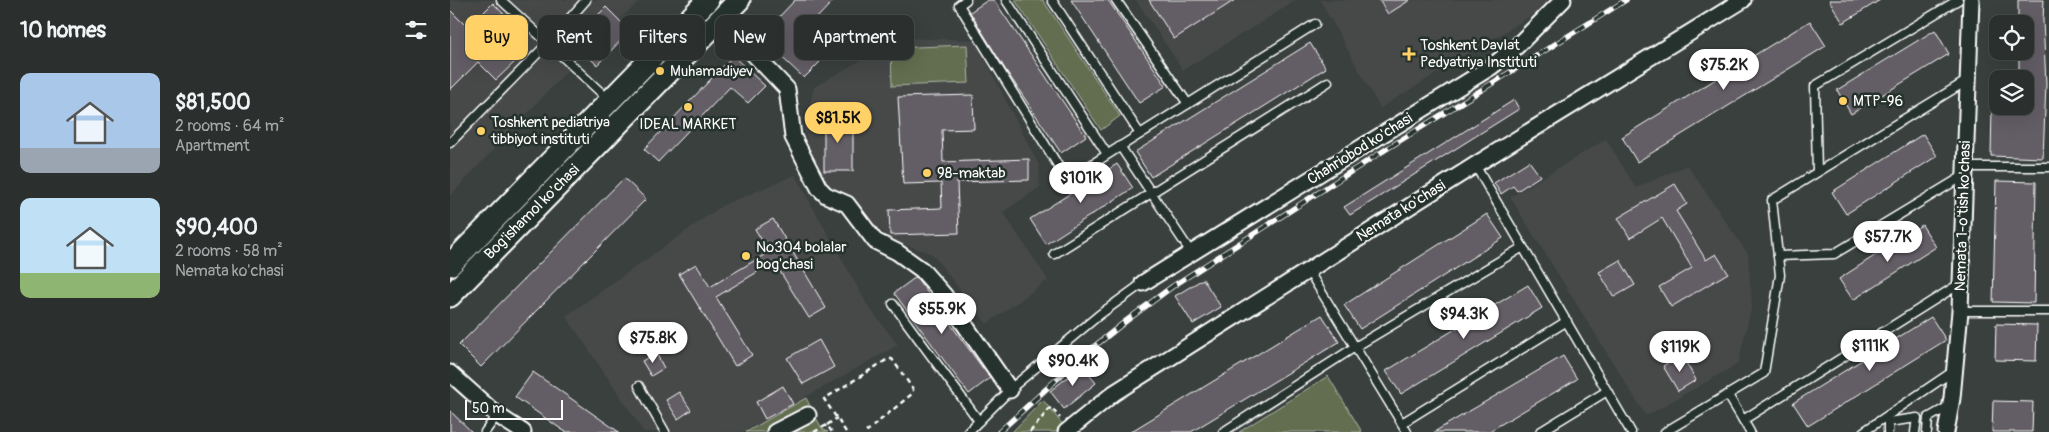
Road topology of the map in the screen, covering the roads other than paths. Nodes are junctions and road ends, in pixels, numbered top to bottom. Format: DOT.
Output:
graph roads {
  1 [pos="501,0"];
  2 [pos="586,0"];
  3 [pos="708,0"];
  4 [pos="739,0"];
  5 [pos="966,0"];
  6 [pos="1006,0"];
  7 [pos="1052,0"];
  8 [pos="1116,0"];
  9 [pos="1563,0"];
  10 [pos="1743,0"];
  11 [pos="1958,0"];
  12 [pos="1971,0"];
  13 [pos="573,15"];
  14 [pos="726,15"];
  15 [pos="1314,24"];
  16 [pos="715,26"];
  17 [pos="538,34"];
  18 [pos="538,53"];
  19 [pos="566,60"];
  20 [pos="759,60"];
  21 [pos="1968,80"];
  22 [pos="1328,82"];
  23 [pos="610,101"];
  24 [pos="1188,104"];
  25 [pos="1140,134"];
  26 [pos="450,143"];
  27 [pos="1120,146"];
  28 [pos="1107,154"];
  29 [pos="1475,164"];
  30 [pos="2049,167"];
  31 [pos="1965,171"];
  32 [pos="1817,172"];
  33 [pos="535,178"];
  34 [pos="551,193"];
  35 [pos="483,231"];
  36 [pos="499,246"];
  37 [pos="1523,246"];
  38 [pos="1054,254"];
  39 [pos="1192,254"];
  40 [pos="1778,256"];
  41 [pos="450,265"];
  42 [pos="1308,270"];
  43 [pos="1143,283"];
  44 [pos="1961,283"];
  45 [pos="450,296"];
  46 [pos="893,304"];
  47 [pos="1960,311"];
  48 [pos="2049,311"];
  49 [pos="1567,321"];
  50 [pos="1355,346"];
  51 [pos="1954,370"];
  52 [pos="450,373"];
  53 [pos="639,386"];
  54 [pos="1010,390"];
  55 [pos="1607,391"];
  56 [pos="1728,395"];
  57 [pos="1951,405"];
  58 [pos="497,415"];
  59 [pos="808,416"];
  60 [pos="1742,420"];
  61 [pos="979,421"];
  62 [pos="1402,423"];
  63 [pos="1068,431"];
  64 [pos="484,432"];
  65 [pos="523,432"];
  66 [pos="665,432"];
  67 [pos="775,432"];
  68 [pos="968,432"];
  69 [pos="1224,432"];
  70 [pos="1407,432"];
  71 [pos="1540,432"];
  72 [pos="1631,432"];
  73 [pos="1665,432"];
  74 [pos="1750,432"];
  75 [pos="1863,432"];
  76 [pos="1888,432"];
  77 [pos="1915,432"];
  78 [pos="1927,432"];
  79 [pos="1946,432"];
  1 -- 17 [label="lane"];
  2 -- 13 [label="lane"];
  3 -- 23 [label="main road, Bog'ishamol ko'chasi"];
  4 -- 14 [label="main road, Bog'ishamol ko'chasi"];
  5 -- 28 [label="lane"];
  6 -- 28 [label="lane"];
  7 -- 25 [label="lane"];
  8 -- 24 [label="lane"];
  9 -- 39 [label="street, Chahriobod ko'chasi"];
  10 -- 29 [label="street, Nemata ko'chasi"];
  11 -- 32 [label="lane"];
  12 -- 21 [label="street, Nemata 1-o'tish ko'chasi"];
  15 -- 24 [label="lane"];
  16 -- 34 [label="main road, Bog'ishamol ko'chasi"];
  18 -- 26 [label="lane"];
  19 -- 23 [label="lane"];
  20 -- 54 [label="street"];
  21 -- 31 [label="street, Nemata 1-o'tish ko'chasi"];
  21 -- 32 [label="lane"];
  22 -- 38 [label="lane"];
  23 -- 33 [label="main road, Bog'ishamol ko'chasi"];
  24 -- 25 [label="lane"];
  25 -- 27 [label="lane"];
  27 -- 28 [label="lane"];
  27 -- 39 [label="lane"];
  29 -- 37 [label="lane"];
  29 -- 42 [label="street, Nemata ko'chasi"];
  30 -- 31 [label="lane"];
  31 -- 40 [label="lane"];
  31 -- 44 [label="street, Nemata 1-o'tish ko'chasi"];
  32 -- 40 [label="lane"];
  33 -- 34 [label="main road"];
  33 -- 35 [label="main road, Bog'ishamol ko'chasi"];
  34 -- 36 [label="main road, Bog'ishamol ko'chasi"];
  35 -- 36 [label="main road"];
  35 -- 41 [label="main road, Bog'ishamol ko'chasi"];
  36 -- 45 [label="main road, Bog'ishamol ko'chasi"];
  37 -- 49 [label="lane"];
  37 -- 50 [label="lane"];
  39 -- 43 [label="street, Chahriobod ko'chasi"];
  40 -- 56 [label="lane"];
  42 -- 50 [label="lane"];
  42 -- 63 [label="street, Nemata ko'chasi"];
  43 -- 54 [label="lane"];
  44 -- 47 [label="street, Nemata 1-o'tish ko'chasi"];
  44 -- 60 [label="lane"];
  46 -- 61 [label="lane"];
  47 -- 48 [label="lane"];
  47 -- 51 [label="street, Nemata 1-o'tish ko'chasi"];
  49 -- 55 [label="lane"];
  49 -- 62 [label="lane"];
  50 -- 62 [label="lane"];
  50 -- 69 [label="lane"];
  51 -- 57 [label="street, Nemata 1-o'tish ko'chasi"];
  51 -- 75 [label="lane"];
  52 -- 58 [label="street"];
  53 -- 66 [label="lane"];
  54 -- 61 [label="lane"];
  55 -- 71 [label="lane"];
  55 -- 72 [label="lane"];
  56 -- 60 [label="lane"];
  56 -- 73 [label="lane"];
  57 -- 78 [label="lane"];
  57 -- 79 [label="street, Nemata 1-o'tish ko'chasi"];
  58 -- 64 [label="lane"];
  58 -- 65 [label="street"];
  59 -- 67 [label="street"];
  60 -- 74 [label="lane"];
  61 -- 68 [label="lane"];
  62 -- 70 [label="lane"];
  76 -- 77 [label="lane"];
}
